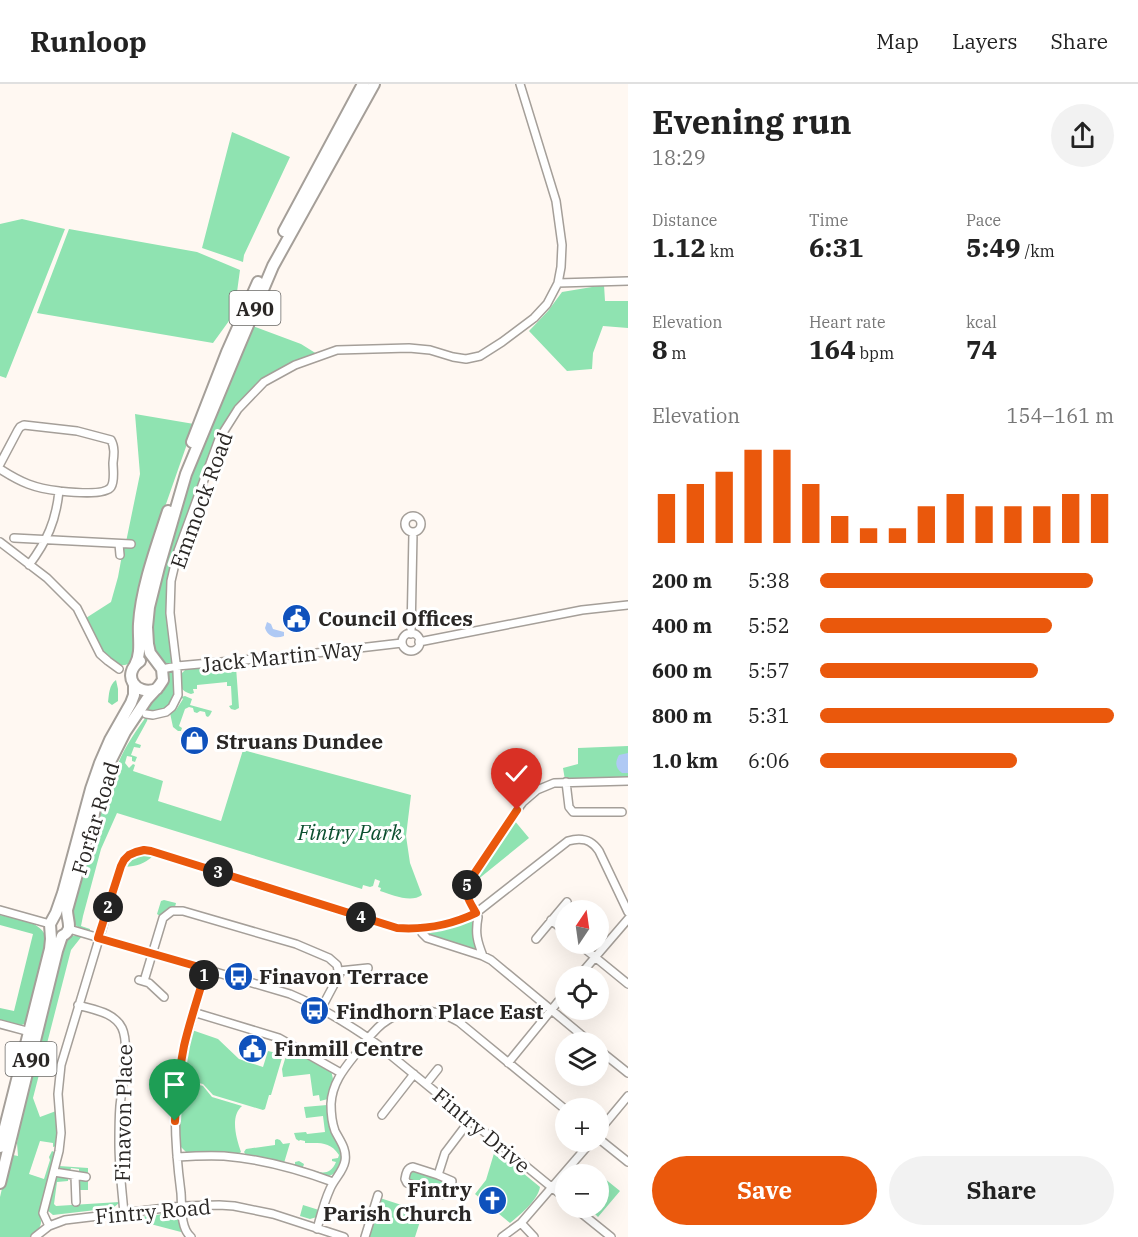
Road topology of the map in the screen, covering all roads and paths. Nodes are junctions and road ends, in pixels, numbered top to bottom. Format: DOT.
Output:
graph roads {
  1 [pos="363,84"];
  2 [pos="374,84"];
  3 [pos="520,84"];
  4 [pos="628,281"];
  5 [pos="558,283"];
  6 [pos="0,464"];
  7 [pos="0,469"];
  8 [pos="59,491"];
  9 [pos="413,532"];
  10 [pos="14,537"];
  11 [pos="46,539"];
  12 [pos="0,542"];
  13 [pos="118,544"];
  14 [pos="131,544"];
  15 [pos="120,555"];
  16 [pos="29,565"];
  17 [pos="628,605"];
  18 [pos="411,634"];
  19 [pos="419,642"];
  20 [pos="402,643"];
  21 [pos="134,665"];
  22 [pos="160,666"];
  23 [pos="177,666"];
  24 [pos="119,669"];
  25 [pos="133,682"];
  26 [pos="157,688"];
  27 [pos="147,714"];
  28 [pos="628,781"];
  29 [pos="566,782"];
  30 [pos="611,812"];
  31 [pos="622,812"];
  32 [pos="611,822"];
  33 [pos="0,910"];
  34 [pos="628,912"];
  35 [pos="476,913"];
  36 [pos="555,916"];
  37 [pos="628,919"];
  38 [pos="551,920"];
  39 [pos="555,923"];
  40 [pos="51,924"];
  41 [pos="67,929"];
  42 [pos="422,929"];
  43 [pos="98,938"];
  44 [pos="536,939"];
  45 [pos="152,953"];
  46 [pos="591,954"];
  47 [pos="483,956"];
  48 [pos="595,957"];
  49 [pos="587,966"];
  50 [pos="368,968"];
  51 [pos="206,969"];
  52 [pos="339,971"];
  53 [pos="628,984"];
  54 [pos="164,996"];
  55 [pos="78,1005"];
  56 [pos="555,1005"];
  57 [pos="321,1009"];
  58 [pos="551,1010"];
  59 [pos="193,1012"];
  60 [pos="0,1024"];
  61 [pos="30,1032"];
  62 [pos="578,1032"];
  63 [pos="369,1038"];
  64 [pos="609,1058"];
  65 [pos="508,1063"];
  66 [pos="438,1069"];
  67 [pos="341,1073"];
  68 [pos="628,1073"];
  69 [pos="414,1074"];
  70 [pos="426,1084"];
  71 [pos="628,1096"];
  72 [pos="555,1101"];
  73 [pos="382,1115"];
  74 [pos="609,1119"];
  75 [pos="470,1120"];
  76 [pos="0,1147"];
  77 [pos="609,1147"];
  78 [pos="583,1152"];
  79 [pos="177,1157"];
  80 [pos="628,1162"];
  81 [pos="54,1172"];
  82 [pos="438,1175"];
  83 [pos="75,1176"];
  84 [pos="86,1177"];
  85 [pos="333,1182"];
  86 [pos="0,1183"];
  87 [pos="552,1188"];
  88 [pos="555,1191"];
  89 [pos="378,1195"];
  90 [pos="76,1202"];
  91 [pos="182,1206"];
  92 [pos="124,1213"];
  93 [pos="587,1218"];
  94 [pos="521,1223"];
  95 [pos="49,1226"];
  96 [pos="317,1228"];
  97 [pos="35,1237"];
  98 [pos="191,1237"];
  99 [pos="344,1237"];
  100 [pos="365,1237"];
  101 [pos="502,1237"];
  102 [pos="534,1237"];
  103 [pos="611,1237"];
  1 -- 21 [label="highway, A90"];
  2 -- 22 [label="highway, A90"];
  3 -- 5 [label="street, Emmock Road"];
  4 -- 5 [label="street"];
  5 -- 23 [label="street, Emmock Road"];
  6 -- 8 [label="street"];
  7 -- 8 [label="street"];
  8 -- 11 [label="street"];
  9 -- 18 [label="street"];
  10 -- 11 [label="street"];
  11 -- 13 [label="street"];
  11 -- 16 [label="street"];
  12 -- 16 [label="street"];
  13 -- 14 [label="street"];
  13 -- 15 [label="street"];
  16 -- 24 [label="street"];
  17 -- 19 [label="street, Jack Martin Way"];
  18 -- 19 [label="street"];
  18 -- 20 [label="street"];
  19 -- 20 [label="street, Jack Martin Way"];
  20 -- 23 [label="street, Jack Martin Way"];
  21 -- 22 [label="highway"];
  21 -- 24 [label="street"];
  21 -- 25 [label="highway, A90"];
  22 -- 23 [label="street, Jack Martin Way"];
  22 -- 26 [label="highway, A90"];
  23 -- 27 [label="street, Emmock Road"];
  24 -- 25 [label="street"];
  25 -- 26 [label="highway"];
  25 -- 40 [label="highway, Forfar Road / A90"];
  26 -- 41 [label="highway, Forfar Road / A90"];
  28 -- 29 [label="street"];
  29 -- 30 [label="street"];
  29 -- 35 [label="street"];
  30 -- 31 [label="street"];
  30 -- 32 [label="street"];
  33 -- 40 [label="street"];
  34 -- 35 [label="street"];
  35 -- 42 [label="street"];
  35 -- 47 [label="street"];
  36 -- 38 [label="street"];
  37 -- 48 [label="street"];
  38 -- 39 [label="street"];
  38 -- 44 [label="street"];
  40 -- 41 [label="highway"];
  40 -- 41 [label="highway"];
  40 -- 61 [label="highway, Forfar Road / A90"];
  41 -- 43 [label="street, Fintry Drive"];
  41 -- 86 [label="highway, Forfar Road / A90"];
  42 -- 43 [label="street"];
  42 -- 47 [label="street"];
  43 -- 45 [label="street, Fintry Drive"];
  43 -- 55 [label="street"];
  45 -- 51 [label="street, Fintry Drive"];
  45 -- 52 [label="street"];
  45 -- 54 [label="street"];
  46 -- 48 [label="street"];
  47 -- 58 [label="street"];
  48 -- 49 [label="street"];
  48 -- 53 [label="street"];
  50 -- 52 [label="street"];
  51 -- 57 [label="street, Fintry Drive"];
  51 -- 59 [label="street"];
  52 -- 57 [label="street"];
  55 -- 81 [label="street"];
  55 -- 92 [label="street, Finavon Place"];
  56 -- 58 [label="street"];
  57 -- 63 [label="street, Fintry Drive"];
  58 -- 62 [label="street"];
  58 -- 65 [label="street"];
  59 -- 67 [label="street"];
  59 -- 79 [label="street"];
  60 -- 61 [label="street"];
  61 -- 76 [label="highway, Forfar Road / A90"];
  63 -- 65 [label="street"];
  63 -- 67 [label="street"];
  63 -- 69 [label="street, Fintry Drive"];
  64 -- 68 [label="street"];
  65 -- 72 [label="street"];
  66 -- 70 [label="street, Fintry Drive"];
  67 -- 85 [label="street"];
  69 -- 70 [label="street, Fintry Drive"];
  69 -- 73 [label="street, Fintry Drive"];
  70 -- 75 [label="street, Fintry Drive"];
  71 -- 74 [label="street"];
  75 -- 82 [label="street"];
  75 -- 87 [label="street, Fintry Drive"];
  77 -- 80 [label="street"];
  78 -- 87 [label="street"];
  79 -- 85 [label="street"];
  79 -- 91 [label="street"];
  81 -- 83 [label="street"];
  81 -- 95 [label="street"];
  82 -- 82 [label="street"];
  83 -- 84 [label="street"];
  83 -- 90 [label="street"];
  85 -- 96 [label="street"];
  87 -- 88 [label="street, Fintry Drive"];
  87 -- 94 [label="street"];
  89 -- 100 [label="street"];
  91 -- 92 [label="street, Fintry Road"];
  91 -- 96 [label="street, Fintry Road"];
  91 -- 98 [label="street"];
  92 -- 95 [label="street, Fintry Road"];
  93 -- 103 [label="street"];
  94 -- 101 [label="street"];
  94 -- 102 [label="street"];
  95 -- 97 [label="street, Fintry Road"];
  96 -- 99 [label="street, Fintry Road"];
}
